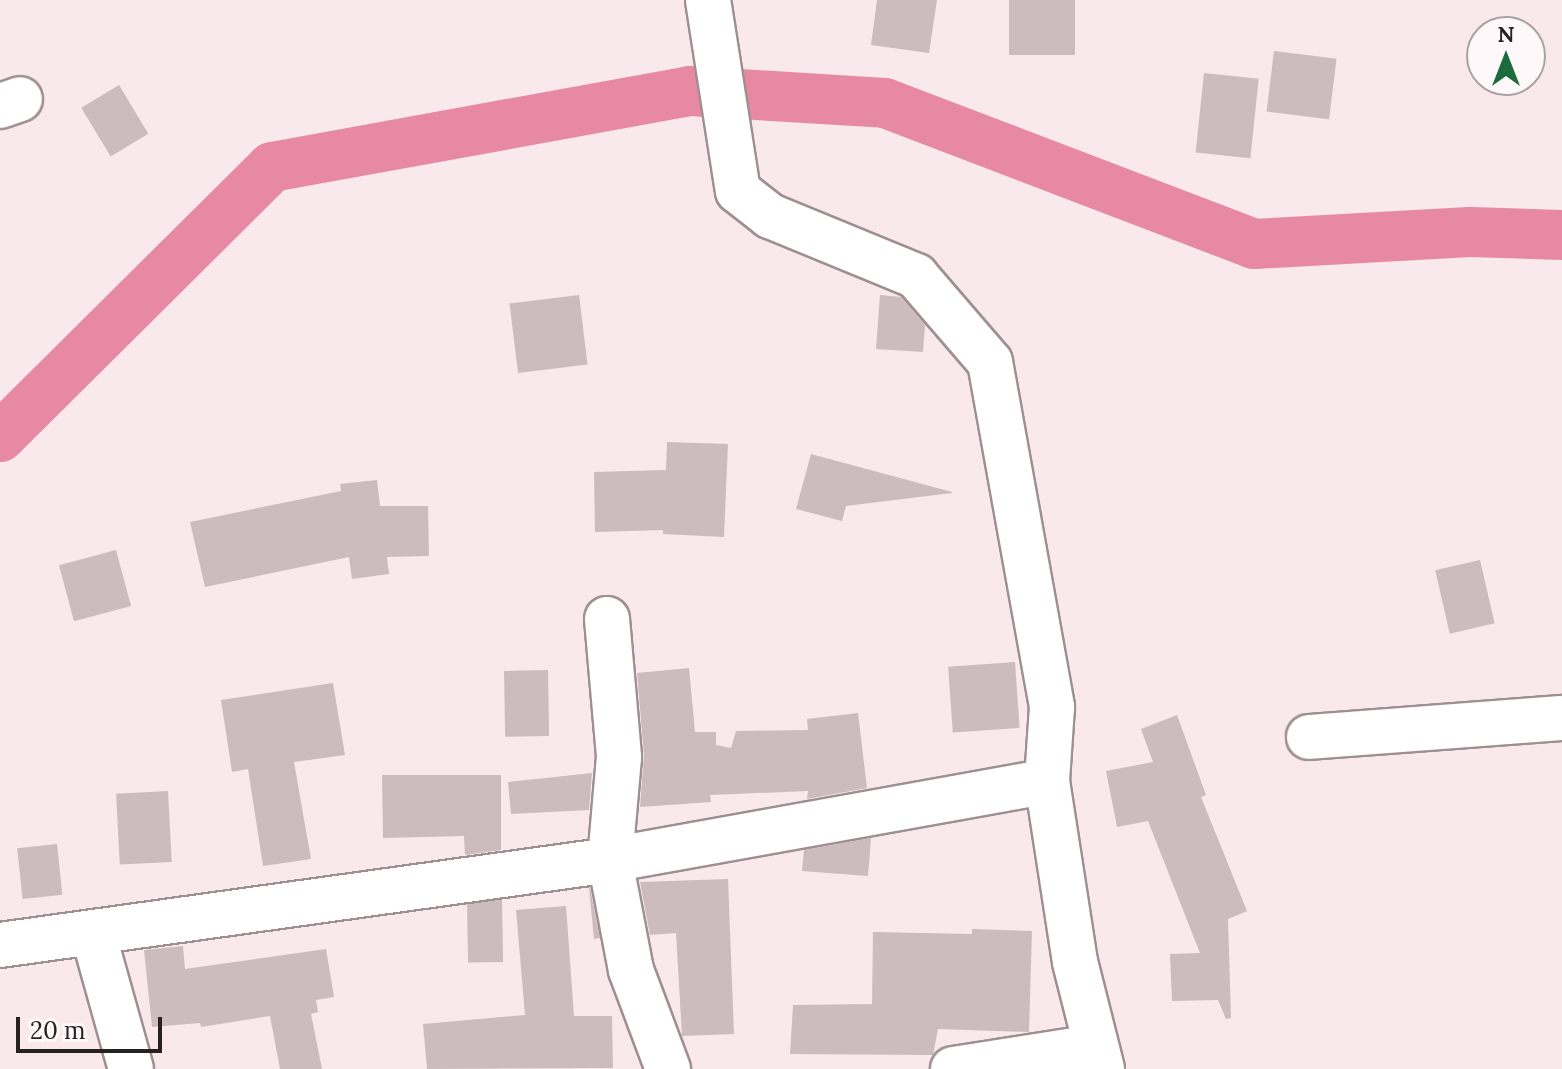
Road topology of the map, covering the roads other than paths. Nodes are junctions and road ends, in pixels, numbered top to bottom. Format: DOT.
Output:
graph roads {
  1 [pos="708,0"];
  2 [pos="607,619"];
  3 [pos="1562,718"];
  4 [pos="1309,737"];
  5 [pos="1047,781"];
  6 [pos="610,860"];
  7 [pos="93,933"];
  8 [pos="0,945"];
  9 [pos="1098,1058"];
  10 [pos="131,1069"];
  11 [pos="668,1069"];
  12 [pos="953,1069"];
  1 -- 5 [label="street"];
  2 -- 6 [label="street"];
  3 -- 4 [label="street"];
  5 -- 6 [label="street"];
  5 -- 9 [label="street"];
  6 -- 7 [label="street"];
  6 -- 11 [label="street"];
  7 -- 8 [label="street"];
  7 -- 10 [label="street"];
  9 -- 12 [label="street"];
}
